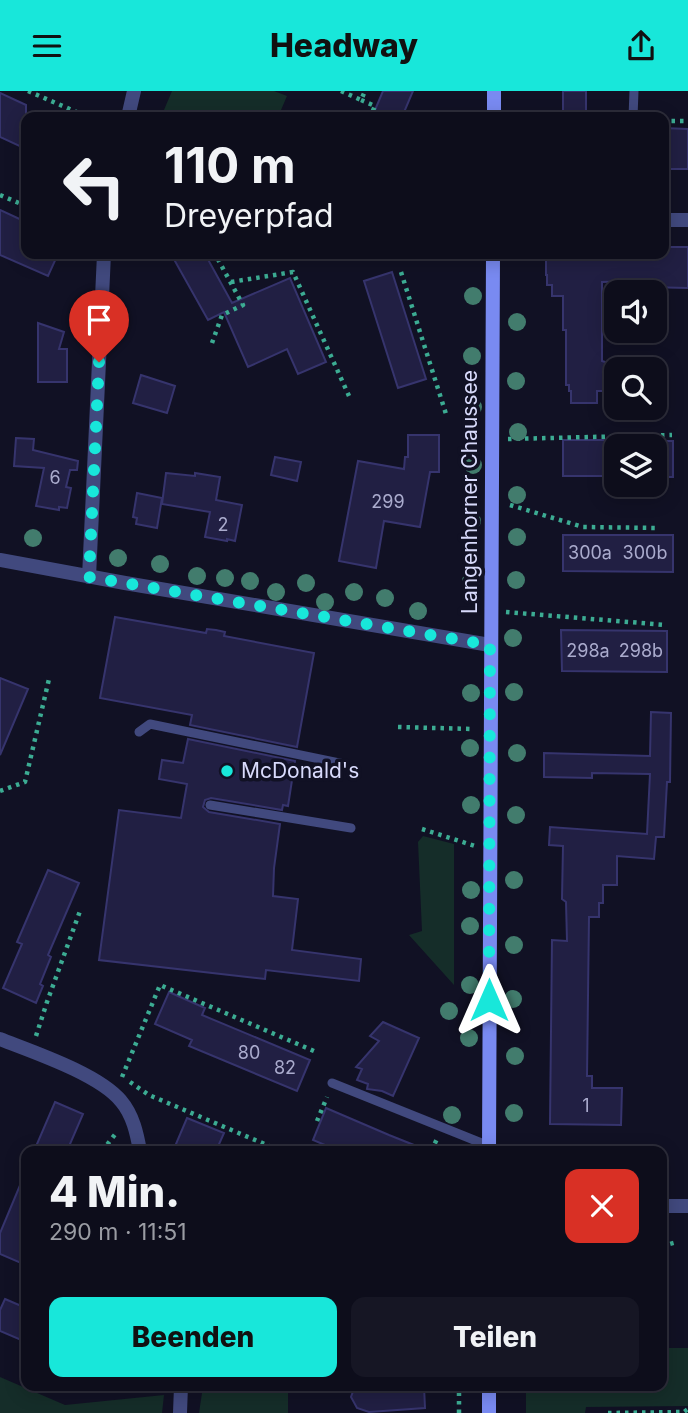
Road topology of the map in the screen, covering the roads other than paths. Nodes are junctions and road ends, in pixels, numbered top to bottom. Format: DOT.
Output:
graph roads {
  1 [pos="134,91"];
  2 [pos="494,91"];
  3 [pos="634,91"];
  4 [pos="129,112"];
  5 [pos="494,112"];
  6 [pos="633,112"];
  7 [pos="669,220"];
  8 [pos="688,220"];
  9 [pos="104,259"];
  10 [pos="493,259"];
  11 [pos="0,560"];
  12 [pos="89,577"];
  13 [pos="490,645"];
  14 [pos="139,732"];
  15 [pos="344,764"];
  16 [pos="210,805"];
  17 [pos="351,828"];
  18 [pos="0,1038"];
  19 [pos="332,1083"];
  20 [pos="139,1146"];
  21 [pos="482,1146"];
  22 [pos="489,1146"];
  23 [pos="667,1206"];
  24 [pos="688,1206"];
  25 [pos="181,1391"];
  26 [pos="489,1391"];
  27 [pos="180,1413"];
  28 [pos="489,1413"];
  1 -- 4 [label="street"];
  2 -- 5 [label="main road"];
  3 -- 6 [label="lane"];
  7 -- 8 [label="street"];
  9 -- 12 [label="street"];
  10 -- 13 [label="main road, Langenhorner Chaussee"];
  11 -- 12 [label="street"];
  12 -- 13 [label="street"];
  13 -- 22 [label="main road, Langenhorner Chaussee"];
  14 -- 15 [label="lane"];
  16 -- 17 [label="lane"];
  18 -- 20 [label="street"];
  19 -- 21 [label="lane"];
  23 -- 24 [label="street"];
  25 -- 27 [label="street"];
  26 -- 28 [label="main road"];
}
